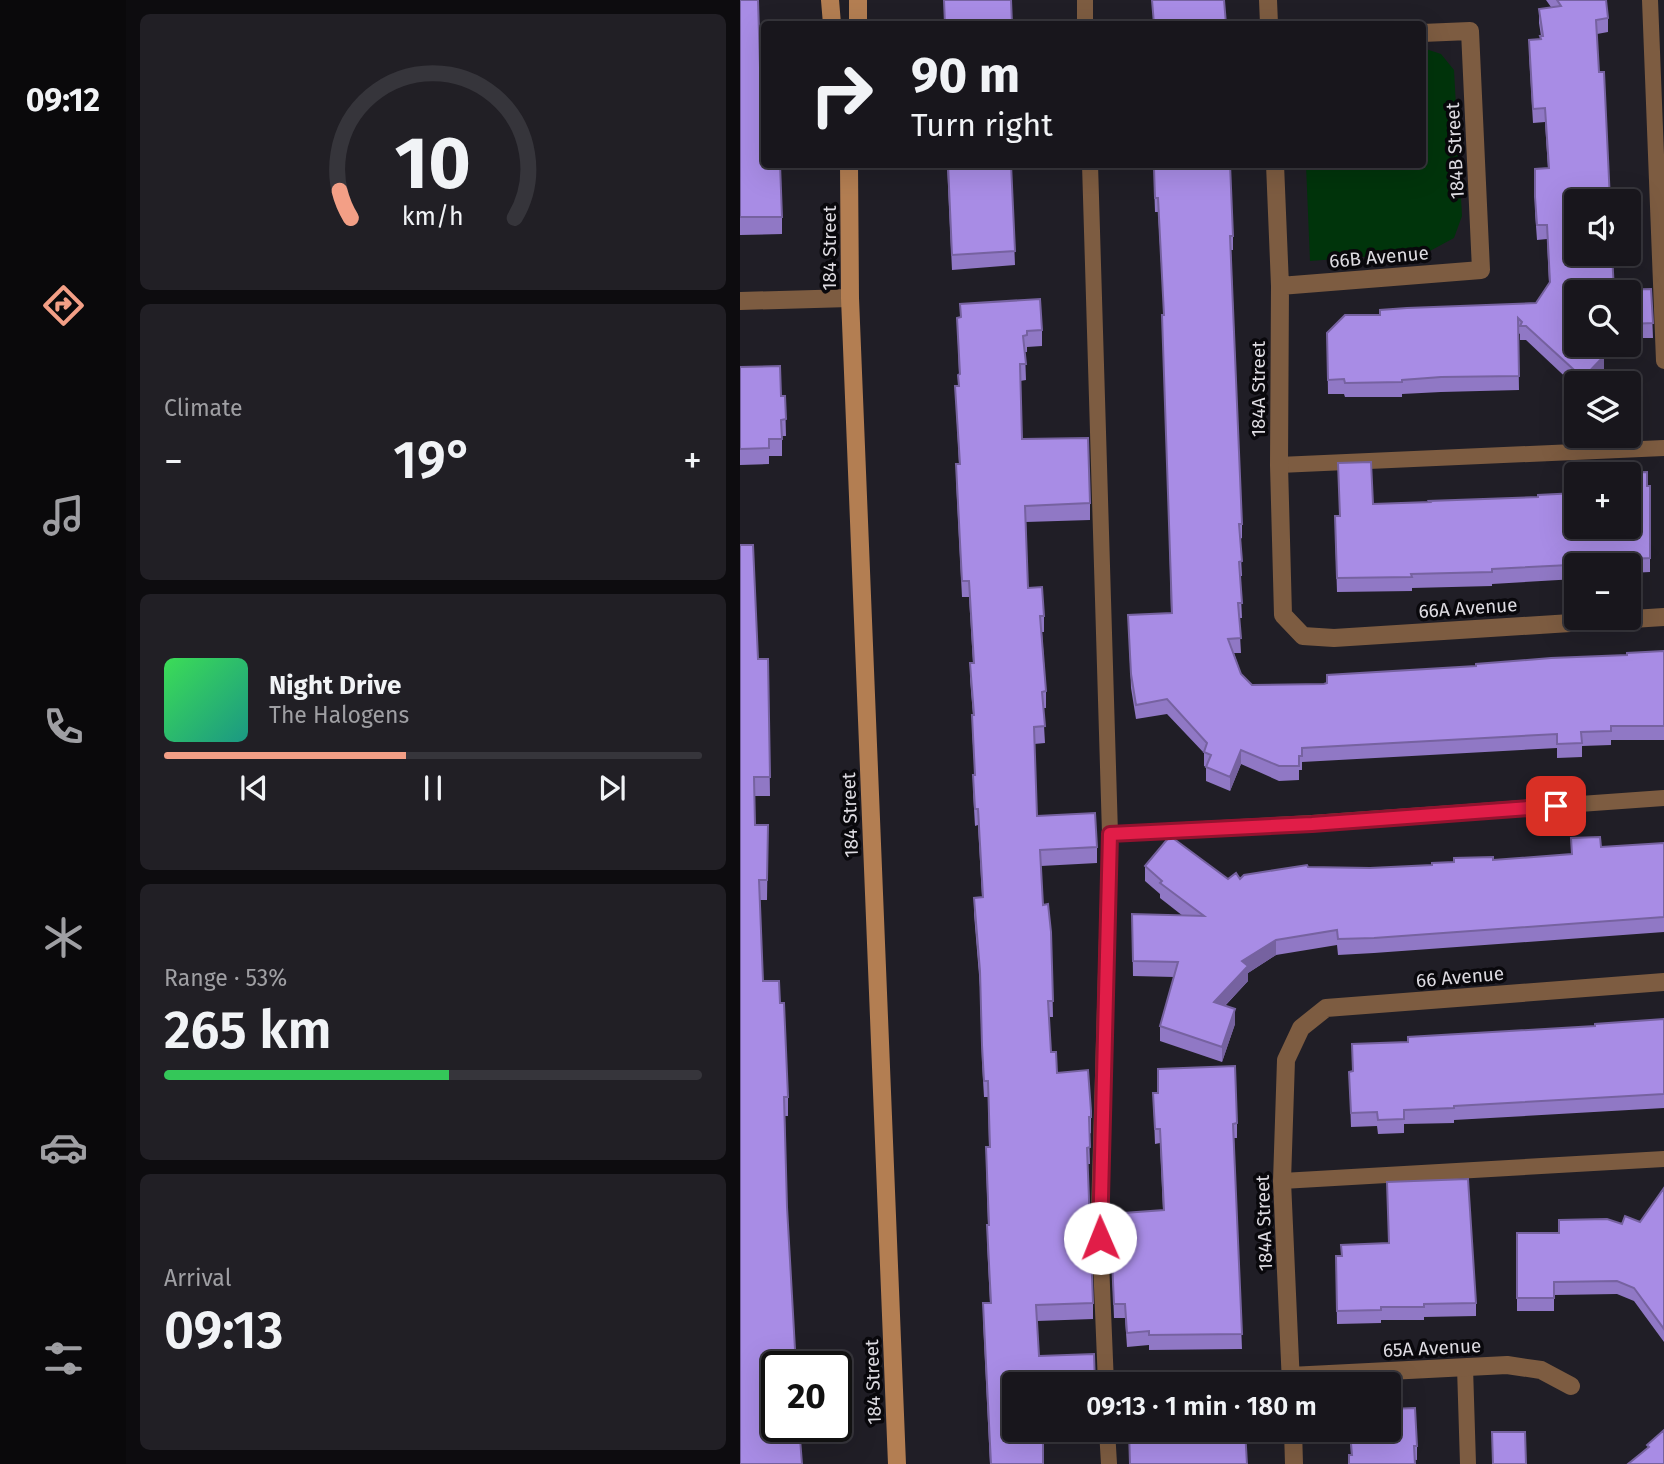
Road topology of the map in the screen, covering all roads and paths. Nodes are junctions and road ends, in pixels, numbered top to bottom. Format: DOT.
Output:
graph roads {
  1 [pos="830,0"];
  2 [pos="858,0"];
  3 [pos="1085,0"];
  4 [pos="1268,0"];
  5 [pos="1649,0"];
  6 [pos="833,21"];
  7 [pos="858,21"];
  8 [pos="1085,21"];
  9 [pos="1269,21"];
  10 [pos="1426,33"];
  11 [pos="849,168"];
  12 [pos="1090,168"];
  13 [pos="1275,168"];
  14 [pos="1481,270"];
  15 [pos="1280,286"];
  16 [pos="850,298"];
  17 [pos="740,301"];
  18 [pos="1664,361"];
  19 [pos="1664,448"];
  20 [pos="1279,465"];
  21 [pos="1283,615"];
  22 [pos="1664,617"];
  23 [pos="1664,798"];
  24 [pos="1110,834"];
  25 [pos="1664,982"];
  26 [pos="1286,1060"];
  27 [pos="1664,1159"];
  28 [pos="1282,1181"];
  29 [pos="1465,1367"];
  30 [pos="1106,1372"];
  31 [pos="1291,1372"];
  32 [pos="1398,1372"];
  33 [pos="1571,1386"];
  34 [pos="1108,1442"];
  35 [pos="1293,1442"];
  36 [pos="897,1464"];
  37 [pos="1109,1464"];
  38 [pos="1294,1464"];
  39 [pos="1468,1464"];
  1 -- 6 [label="main road"];
  2 -- 7 [label="main road"];
  3 -- 8 [label="lane"];
  4 -- 9 [label="street"];
  5 -- 18 [label="lane"];
  10 -- 14 [label="street, 184B Street"];
  11 -- 16 [label="main road, 184 Street"];
  12 -- 24 [label="lane"];
  13 -- 15 [label="street, 184A Street"];
  14 -- 15 [label="street, 66B Avenue"];
  15 -- 20 [label="street, 184A Street"];
  16 -- 17 [label="street"];
  16 -- 36 [label="main road, 184 Street"];
  19 -- 20 [label="lane"];
  20 -- 21 [label="street, 184A Street"];
  21 -- 22 [label="street, 66A Avenue"];
  23 -- 24 [label="lane"];
  24 -- 30 [label="lane"];
  25 -- 26 [label="street, 66 Avenue"];
  26 -- 28 [label="street, 184A Street"];
  27 -- 28 [label="lane"];
  28 -- 31 [label="street, 184A Street"];
  29 -- 32 [label="street, 65A Avenue"];
  29 -- 33 [label="street, 65A Avenue"];
  29 -- 39 [label="lane"];
  34 -- 37 [label="lane"];
  35 -- 38 [label="street"];
}
